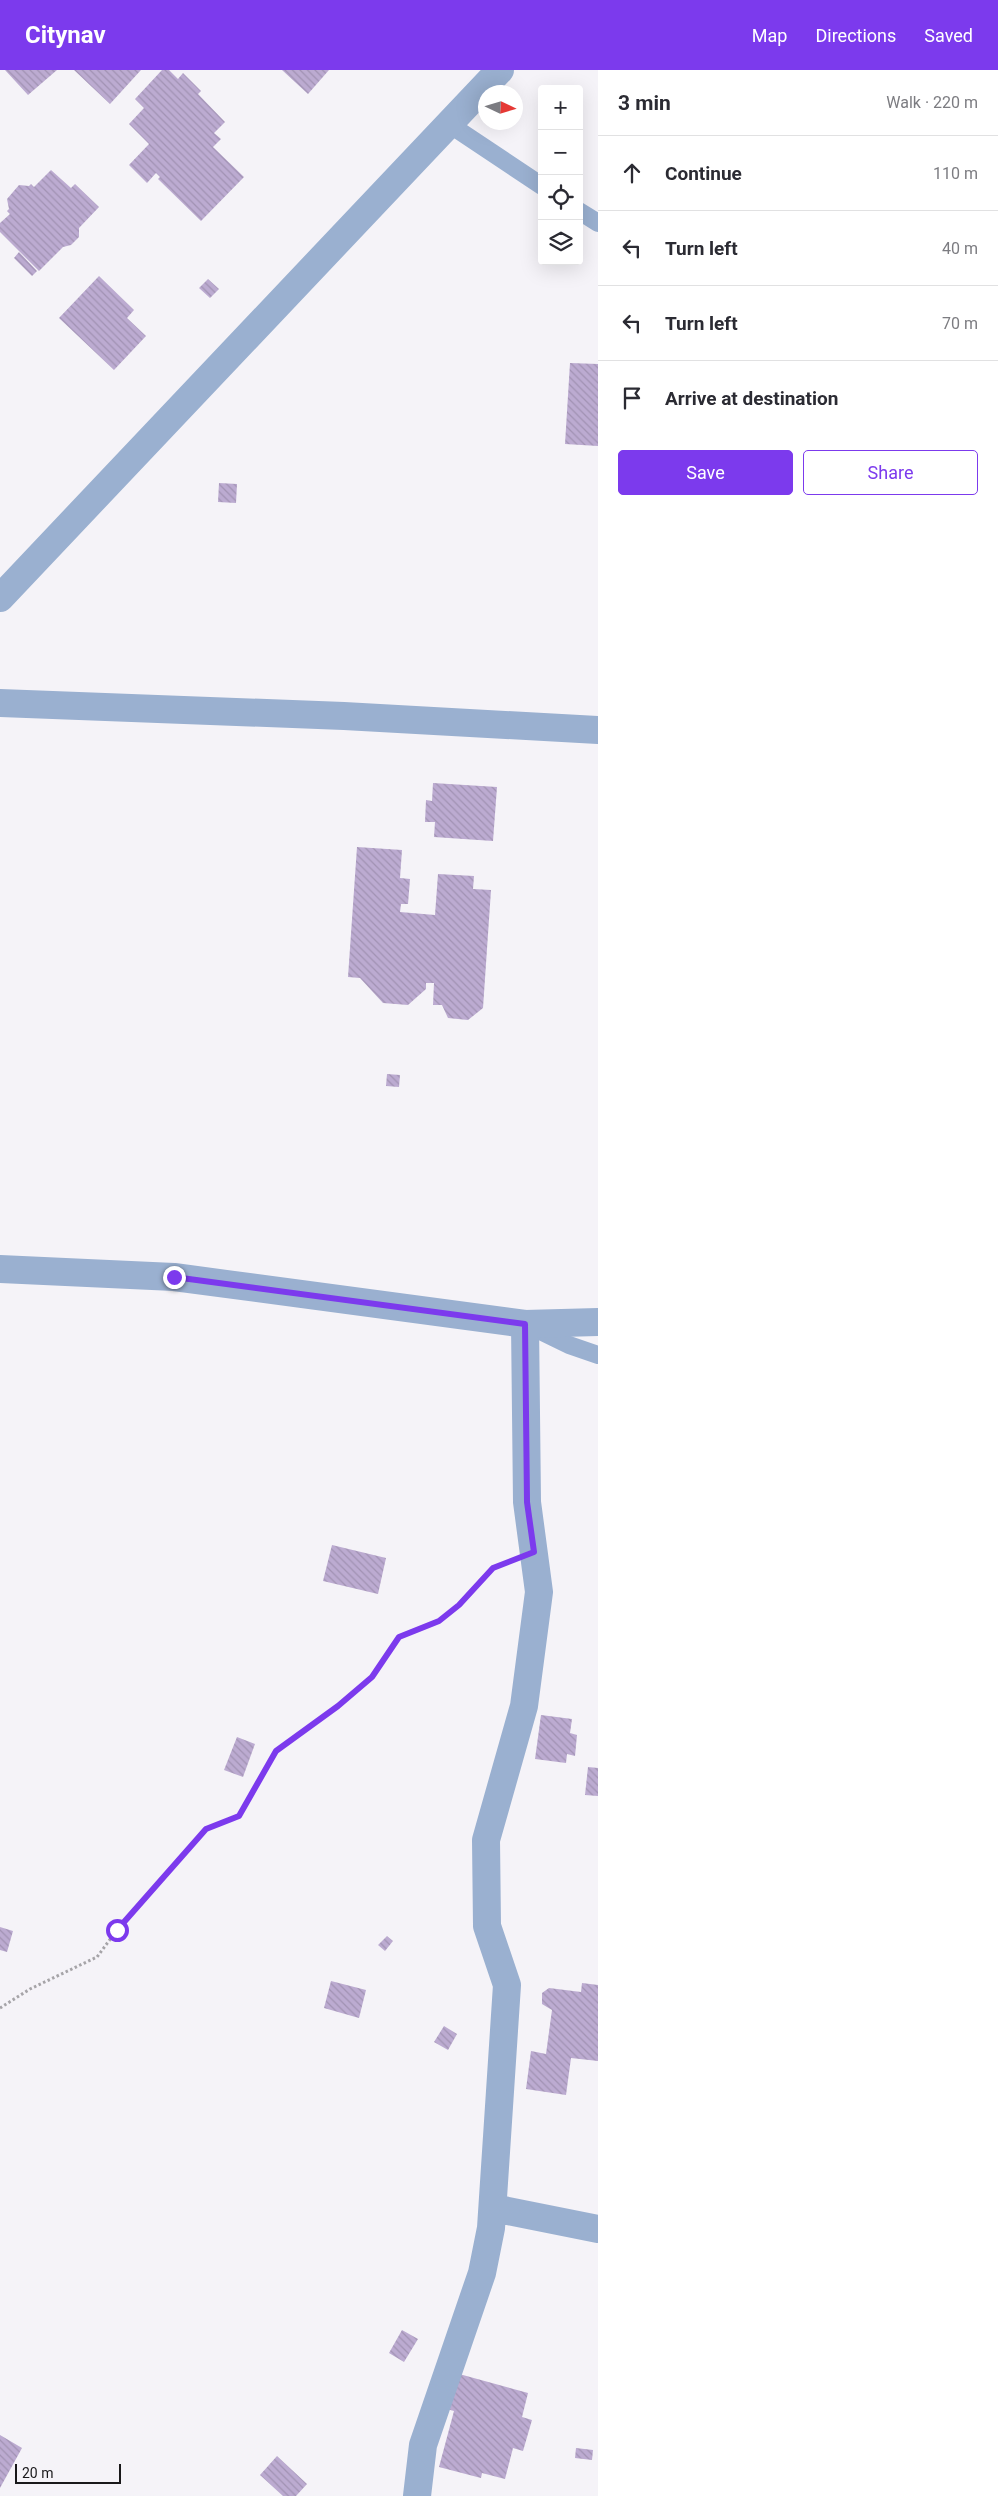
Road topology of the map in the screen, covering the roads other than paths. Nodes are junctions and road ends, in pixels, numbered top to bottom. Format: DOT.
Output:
graph roads {
  1 [pos="500,70"];
  2 [pos="449,124"];
  3 [pos="538,183"];
  4 [pos="583,214"];
  5 [pos="598,223"];
  6 [pos="0,598"];
  7 [pos="0,703"];
  8 [pos="598,730"];
  9 [pos="0,1269"];
  10 [pos="598,1322"];
  11 [pos="525,1324"];
  12 [pos="598,1355"];
  13 [pos="493,2208"];
  14 [pos="598,2229"];
  15 [pos="417,2496"];
  1 -- 2 [label="street"];
  2 -- 3 [label="lane"];
  2 -- 6 [label="street"];
  4 -- 5 [label="lane"];
  7 -- 8 [label="street"];
  9 -- 11 [label="street"];
  10 -- 11 [label="street"];
  11 -- 12 [label="lane"];
  11 -- 13 [label="street"];
  13 -- 14 [label="street"];
  13 -- 15 [label="street"];
}
